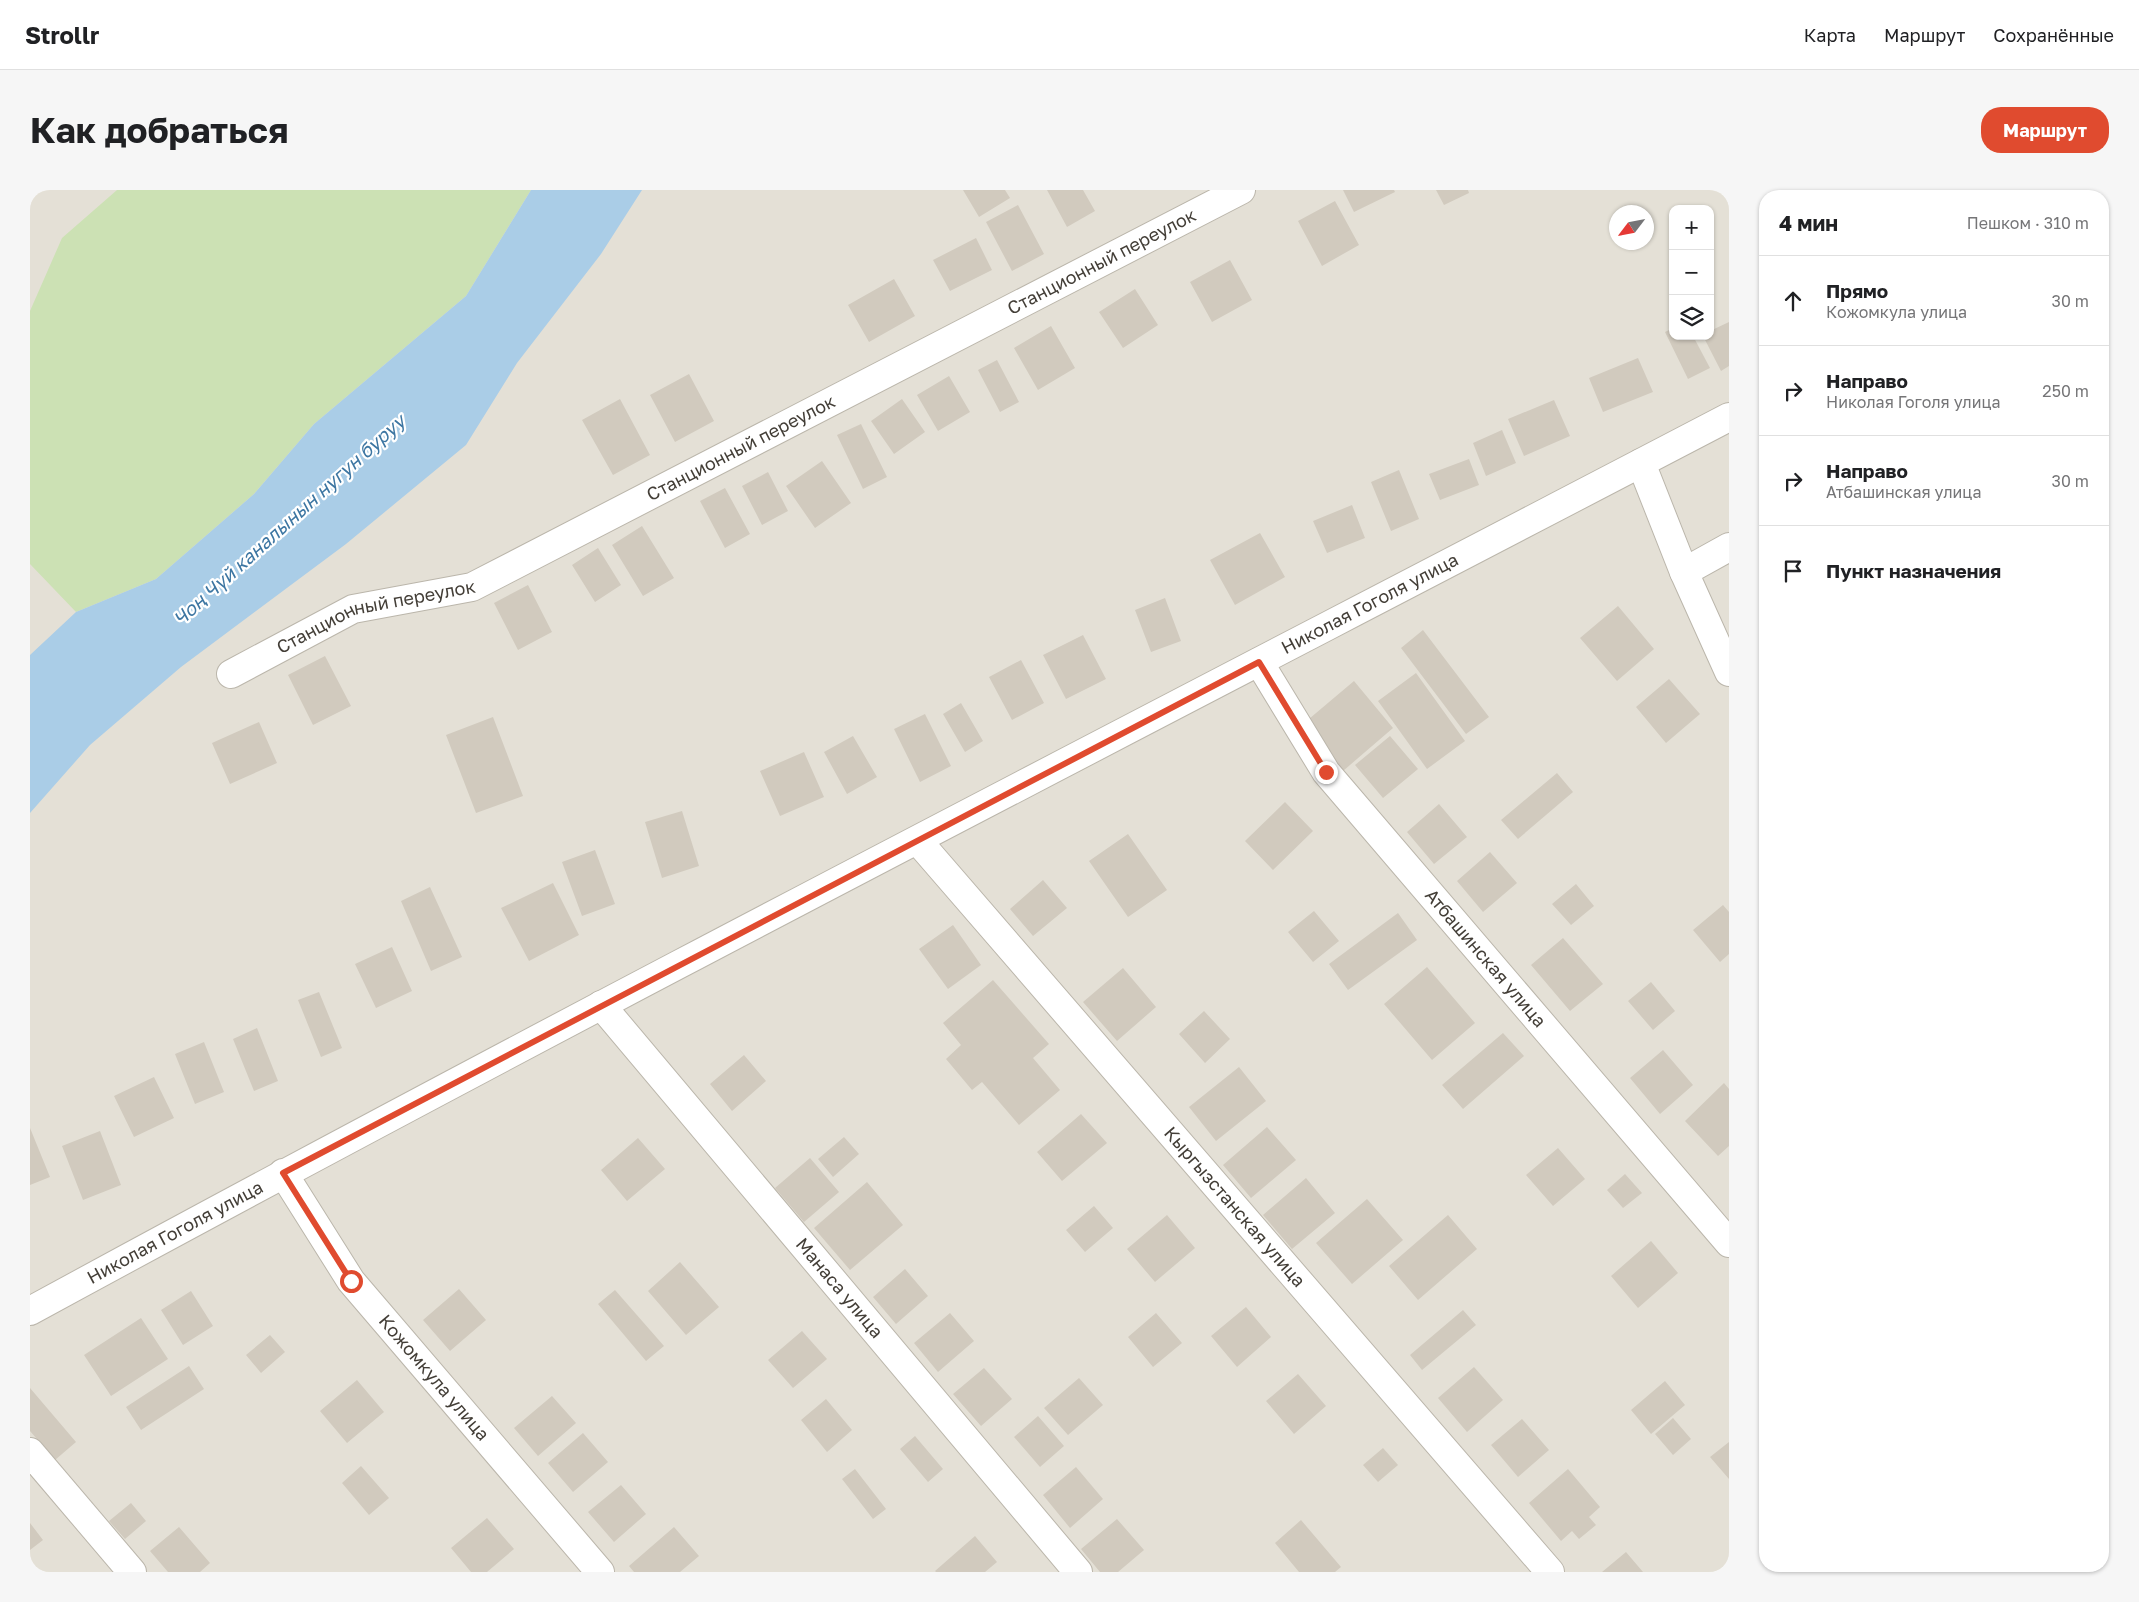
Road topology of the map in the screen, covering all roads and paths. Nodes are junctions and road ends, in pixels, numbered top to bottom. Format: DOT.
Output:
graph roads {
  1 [pos="1241,190"];
  2 [pos="1729,417"];
  3 [pos="1641,463"];
  4 [pos="1729,547"];
  5 [pos="1684,572"];
  6 [pos="1259,662"];
  7 [pos="1729,672"];
  8 [pos="231,674"];
  9 [pos="918,841"];
  10 [pos="601,1005"];
  11 [pos="283,1173"];
  12 [pos="1729,1243"];
  13 [pos="30,1311"];
  14 [pos="30,1452"];
  15 [pos="132,1572"];
  16 [pos="600,1572"];
  17 [pos="1078,1572"];
  18 [pos="1550,1572"];
  1 -- 8 [label="street, Станционный переулок"];
  2 -- 3 [label="street, Николая Гоголя улица"];
  3 -- 5 [label="street"];
  3 -- 6 [label="street, Николая Гоголя улица"];
  4 -- 5 [label="street"];
  5 -- 7 [label="street"];
  6 -- 9 [label="street, Николая Гоголя улица"];
  6 -- 12 [label="street, Атбашинская улица"];
  9 -- 10 [label="street, Николая Гоголя улица"];
  9 -- 18 [label="street, Кыргызстанская улица"];
  10 -- 11 [label="street, Николая Гоголя улица"];
  10 -- 17 [label="street, Манаса улица"];
  11 -- 13 [label="street, Николая Гоголя улица"];
  11 -- 16 [label="street, Кожомкула улица"];
  14 -- 15 [label="street"];
}
